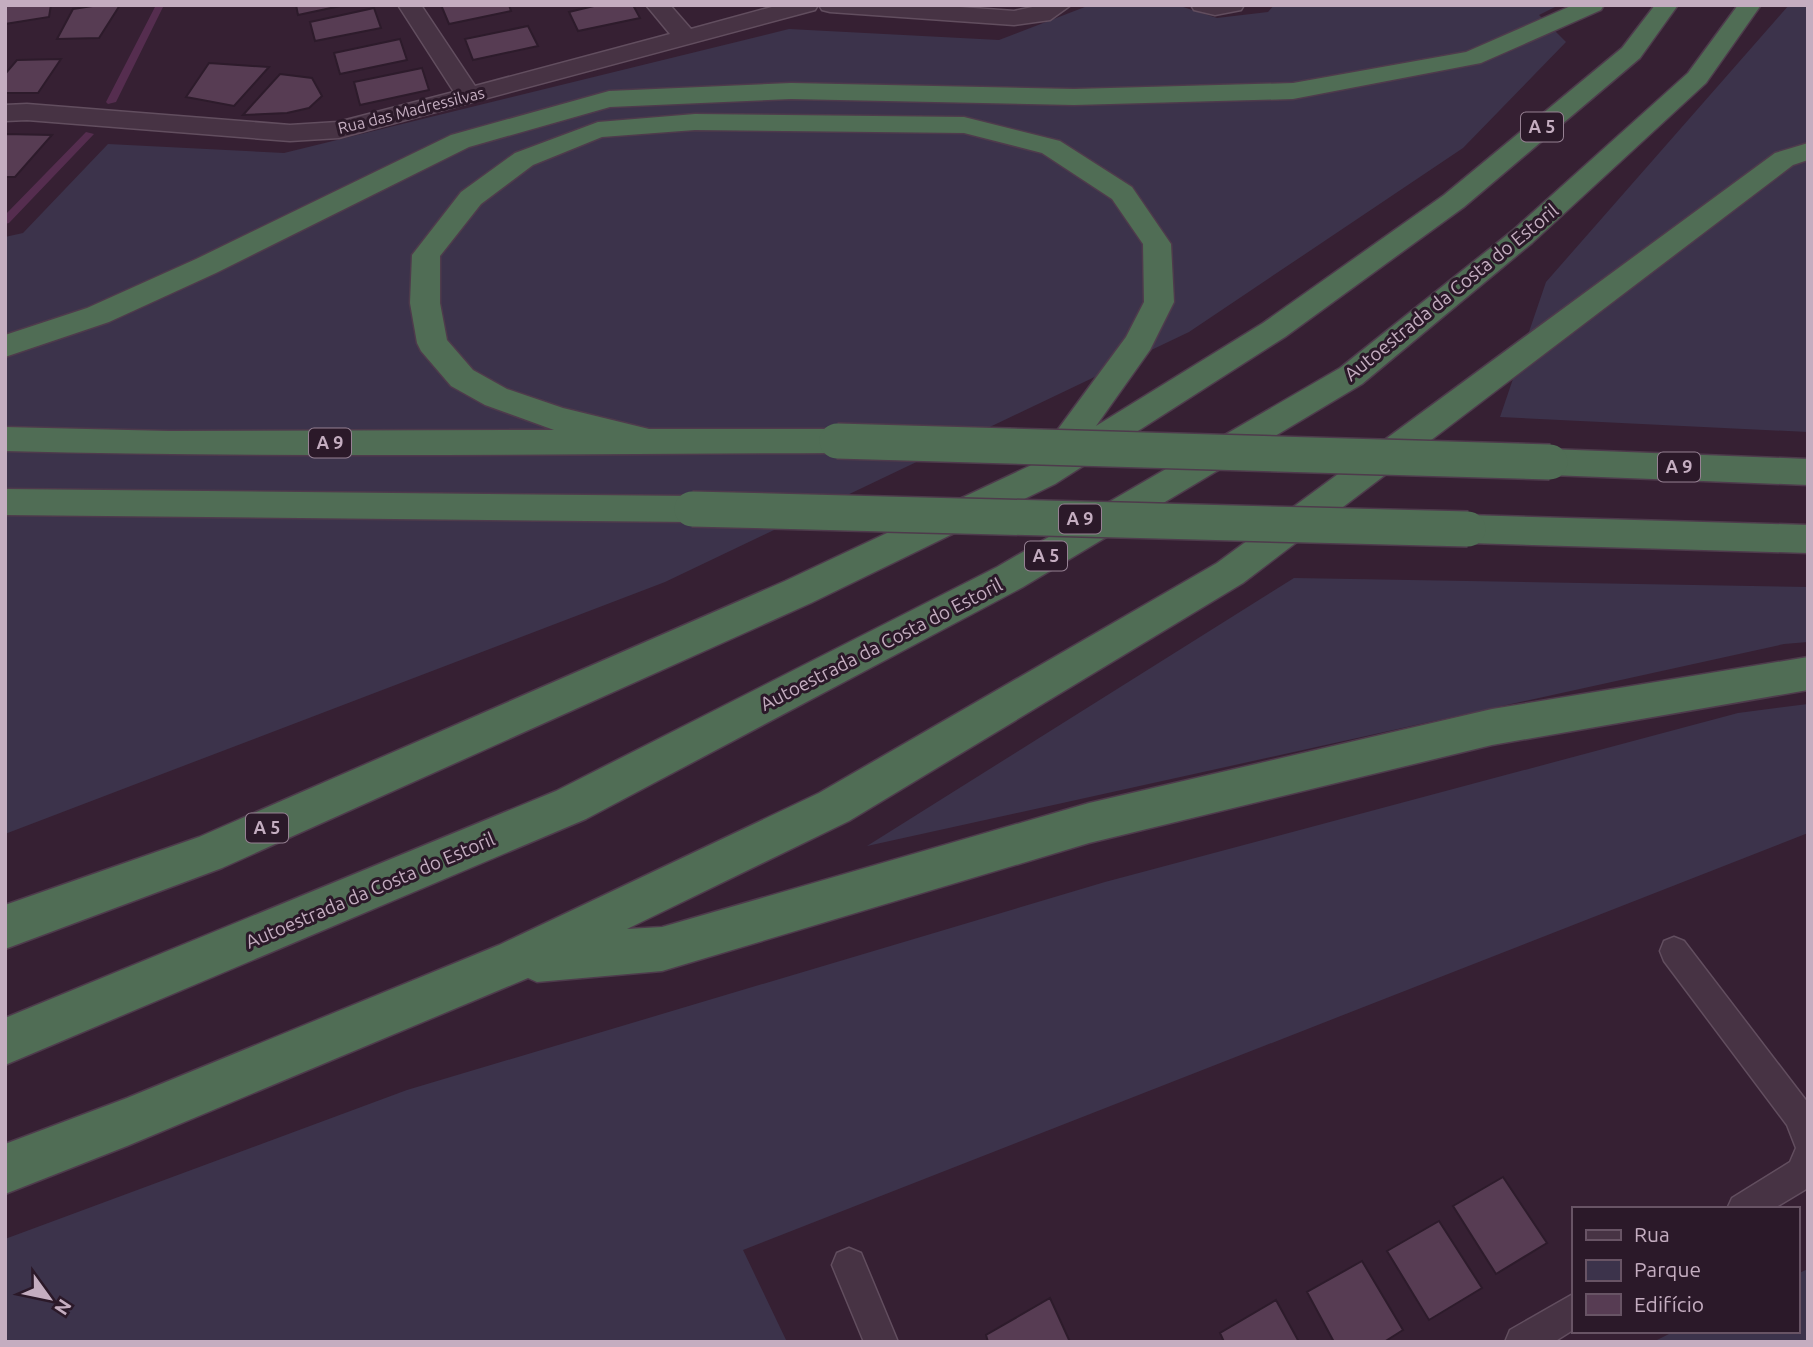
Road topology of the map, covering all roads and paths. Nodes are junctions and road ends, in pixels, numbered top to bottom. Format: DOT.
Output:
graph roads {
  1 [pos="409,5"];
  2 [pos="657,5"];
  3 [pos="807,5"];
  4 [pos="830,5"];
  5 [pos="1060,5"];
  6 [pos="1202,5"];
  7 [pos="1233,5"];
  8 [pos="1593,5"];
  9 [pos="1667,5"];
  10 [pos="1750,5"];
  11 [pos="909,8"];
  12 [pos="685,37"];
  13 [pos="470,96"];
  14 [pos="5,113"];
  15 [pos="1808,152"];
  16 [pos="5,346"];
  17 [pos="5,439"];
  18 [pos="655,443"];
  19 [pos="1808,472"];
  20 [pos="1043,475"];
  21 [pos="5,502"];
  22 [pos="1808,539"];
  23 [pos="1808,673"];
  24 [pos="5,927"];
  25 [pos="1674,951"];
  26 [pos="514,961"];
  27 [pos="5,1042"];
  28 [pos="1808,1140"];
  29 [pos="1808,1156"];
  30 [pos="5,1169"];
  31 [pos="1746,1207"];
  32 [pos="849,1265"];
  33 [pos="1572,1312"];
  34 [pos="881,1342"];
  35 [pos="1522,1342"];
  1 -- 13 [label="street"];
  2 -- 12 [label="street"];
  3 -- 12 [label="street, Rua das Madressilvas"];
  4 -- 11 [label="street"];
  5 -- 11 [label="street"];
  6 -- 7 [label="street"];
  8 -- 16 [label="highway"];
  9 -- 20 [label="highway, A 5"];
  10 -- 27 [label="highway, Autoestrada da Costa do Estoril / A 5"];
  12 -- 13 [label="street, Rua das Madressilvas"];
  13 -- 14 [label="street, Rua das Madressilvas"];
  15 -- 26 [label="highway"];
  17 -- 18 [label="highway, A 9"];
  18 -- 19 [label="highway, A 9, bridge"];
  18 -- 20 [label="highway"];
  20 -- 24 [label="highway, A 5"];
  21 -- 22 [label="highway, A 9, bridge"];
  23 -- 26 [label="highway"];
  25 -- 28 [label="lane"];
  26 -- 30 [label="highway"];
  29 -- 31 [label="lane"];
  32 -- 34 [label="lane"];
  33 -- 35 [label="lane"];
}
